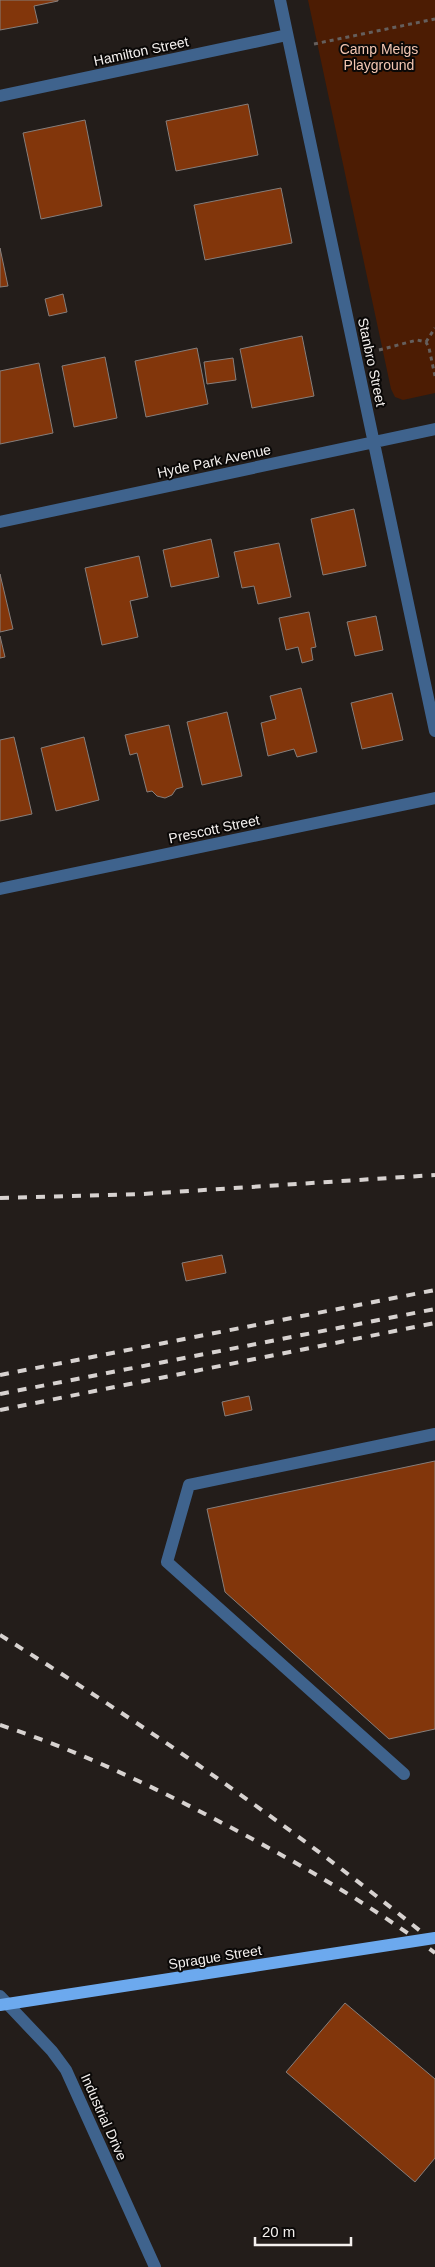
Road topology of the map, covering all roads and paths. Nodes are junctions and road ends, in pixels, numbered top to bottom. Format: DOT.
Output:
graph roads {
  1 [pos="280,0"];
  2 [pos="435,19"];
  3 [pos="287,35"];
  4 [pos="314,44"];
  5 [pos="0,96"];
  6 [pos="435,328"];
  7 [pos="426,342"];
  8 [pos="379,350"];
  9 [pos="435,376"];
  10 [pos="435,429"];
  11 [pos="374,442"];
  12 [pos="0,522"];
  13 [pos="435,731"];
  14 [pos="435,798"];
  15 [pos="0,889"];
  16 [pos="435,1434"];
  17 [pos="404,1774"];
  18 [pos="435,1938"];
  19 [pos="0,1996"];
  20 [pos="0,2005"];
  21 [pos="156,2267"];
  1 -- 3 [label="street, Stanbro Street"];
  2 -- 4 [label="path"];
  3 -- 5 [label="street, Hamilton Street"];
  3 -- 11 [label="street, Stanbro Street"];
  6 -- 7 [label="path"];
  7 -- 8 [label="path"];
  7 -- 9 [label="path"];
  10 -- 11 [label="street, Hyde Park Avenue"];
  11 -- 12 [label="street, Hyde Park Avenue"];
  11 -- 13 [label="street, Stanbro Street"];
  14 -- 15 [label="street, Prescott Street"];
  16 -- 17 [label="street"];
  18 -- 20 [label="main road, Sprague Street, bridge"];
  19 -- 21 [label="street, Industrial Drive"];
}
